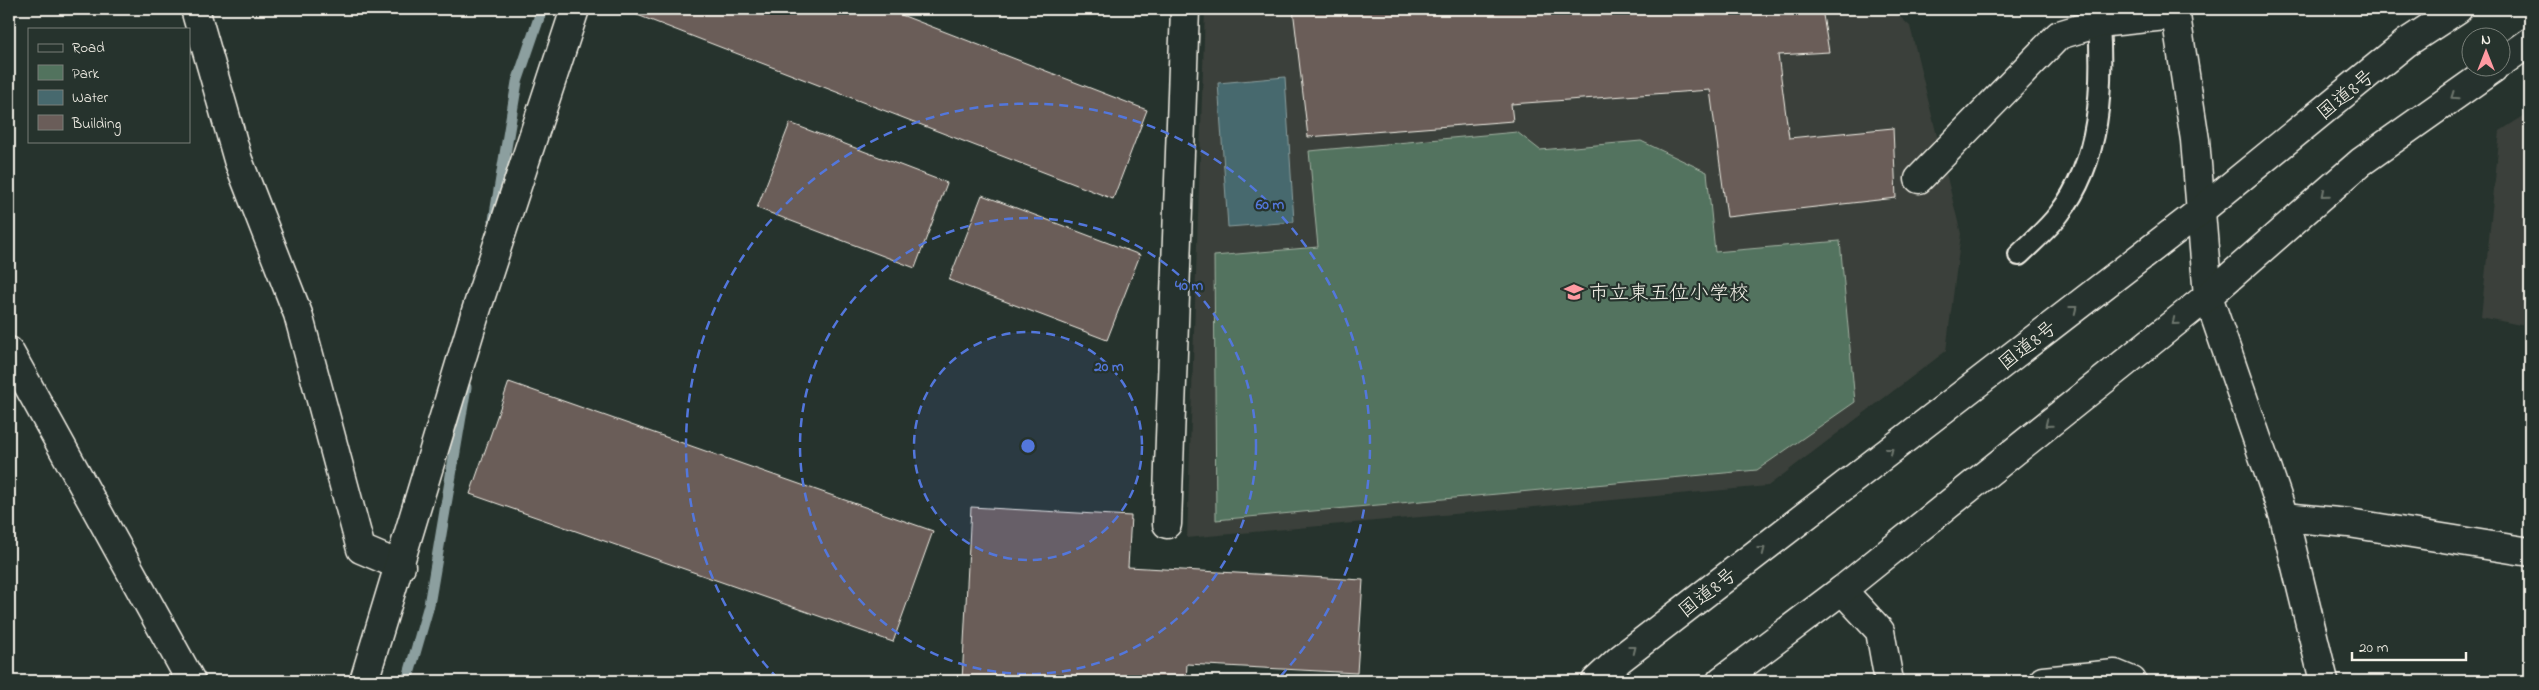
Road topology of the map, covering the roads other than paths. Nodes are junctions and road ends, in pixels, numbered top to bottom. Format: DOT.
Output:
graph roads {
  1 [pos="195,9"];
  2 [pos="575,9"];
  3 [pos="1185,9"];
  4 [pos="2458,9"];
  5 [pos="2175,12"];
  6 [pos="2099,23"];
  7 [pos="2530,42"];
  8 [pos="2512,55"];
  9 [pos="2480,78"];
  10 [pos="1919,179"];
  11 [pos="2199,212"];
  12 [pos="2019,255"];
  13 [pos="2208,296"];
  14 [pos="9,351"];
  15 [pos="2284,517"];
  16 [pos="1167,524"];
  17 [pos="2530,552"];
  18 [pos="401,566"];
  19 [pos="1842,590"];
  20 [pos="191,681"];
  21 [pos="364,681"];
  22 [pos="1596,681"];
  23 [pos="1721,681"];
  24 [pos="1889,681"];
  25 [pos="2043,681"];
  26 [pos="2132,681"];
  27 [pos="2324,681"];
  1 -- 18 [label="main road"];
  2 -- 18 [label="main road"];
  3 -- 16 [label="main road"];
  4 -- 11 [label="main road, 国道8号"];
  5 -- 6 [label="main road"];
  5 -- 11 [label="main road"];
  6 -- 10 [label="main road"];
  6 -- 12 [label="lane"];
  7 -- 8 [label="main road"];
  9 -- 13 [label="main road, one-way"];
  11 -- 13 [label="main road"];
  22 -- 11 [label="main road, 国道8号, one-way"];
  13 -- 15 [label="main road"];
  13 -- 19 [label="main road, one-way"];
  14 -- 20 [label="main road"];
  15 -- 17 [label="main road"];
  15 -- 27 [label="main road"];
  18 -- 21 [label="main road"];
  19 -- 23 [label="main road"];
  19 -- 24 [label="main road"];
  25 -- 26 [label="main road"];
}
